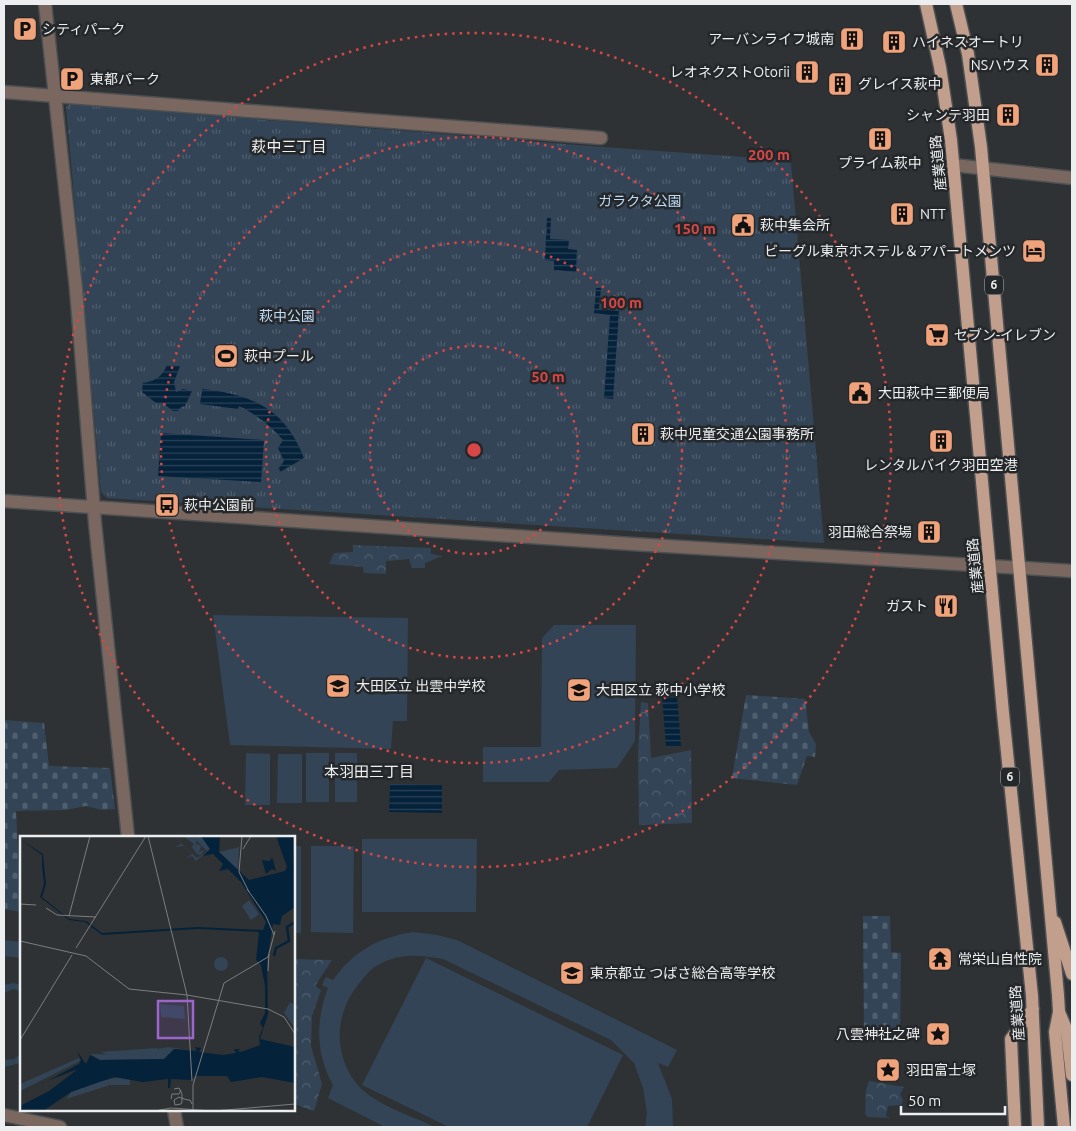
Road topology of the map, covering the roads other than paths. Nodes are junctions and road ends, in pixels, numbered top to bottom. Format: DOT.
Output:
graph roads {
  1 [pos="45,4"];
  2 [pos="926,4"];
  3 [pos="956,4"];
  4 [pos="4,92"];
  5 [pos="57,97"];
  6 [pos="602,138"];
  7 [pos="953,164"];
  8 [pos="983,169"];
  9 [pos="1072,178"];
  10 [pos="4,501"];
  11 [pos="94,507"];
  12 [pos="990,565"];
  13 [pos="1019,567"];
  14 [pos="1072,571"];
  15 [pos="128,836"];
  16 [pos="1050,910"];
  17 [pos="1072,974"];
  18 [pos="1033,1010"];
  19 [pos="1059,1012"];
  20 [pos="1072,1076"];
  21 [pos="174,1111"];
  22 [pos="4,1115"];
  23 [pos="60,1127"];
  24 [pos="177,1127"];
  25 [pos="1015,1127"];
  26 [pos="1038,1127"];
  27 [pos="1064,1127"];
  1 -- 5 [label="street"];
  2 -- 7 [label="main road, 産業道路 / 6"];
  3 -- 8 [label="main road, 6"];
  4 -- 5 [label="street"];
  5 -- 6 [label="street"];
  5 -- 11 [label="street"];
  7 -- 8 [label="street"];
  7 -- 12 [label="main road, 産業道路 / 6"];
  8 -- 9 [label="street"];
  8 -- 13 [label="main road, 6"];
  10 -- 11 [label="street"];
  11 -- 12 [label="street"];
  11 -- 15 [label="street"];
  12 -- 13 [label="street"];
  12 -- 18 [label="main road, 産業道路 / 6"];
  13 -- 14 [label="street"];
  13 -- 16 [label="main road, 6"];
  16 -- 17 [label="main road"];
  16 -- 19 [label="main road, 6"];
  18 -- 25 [label="main road"];
  18 -- 26 [label="main road, 産業道路 / 6"];
  19 -- 20 [label="main road, 6"];
  19 -- 27 [label="main road, 6"];
  21 -- 24 [label="street"];
  22 -- 23 [label="street"];
}
